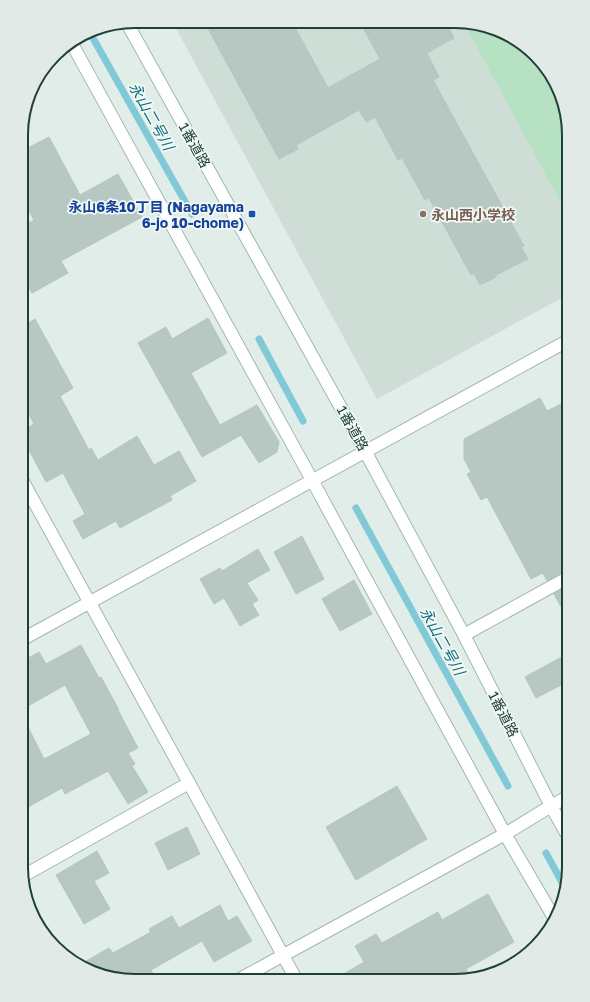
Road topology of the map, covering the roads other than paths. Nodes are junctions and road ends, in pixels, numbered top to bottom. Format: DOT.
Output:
graph roads {
  1 [pos="131,28"];
  2 [pos="74,47"];
  3 [pos="562,344"];
  4 [pos="366,451"];
  5 [pos="312,480"];
  6 [pos="28,489"];
  7 [pos="562,581"];
  8 [pos="90,603"];
  9 [pos="464,635"];
  10 [pos="28,636"];
  11 [pos="189,783"];
  12 [pos="562,800"];
  13 [pos="551,806"];
  14 [pos="562,826"];
  15 [pos="505,834"];
  16 [pos="28,873"];
  17 [pos="551,913"];
  18 [pos="283,956"];
  19 [pos="249,974"];
  20 [pos="294,974"];
  1 -- 4 [label="street, 1番道路"];
  2 -- 5 [label="street"];
  3 -- 4 [label="street"];
  4 -- 5 [label="street"];
  4 -- 9 [label="street, 1番道路"];
  5 -- 8 [label="street"];
  5 -- 15 [label="street"];
  6 -- 8 [label="street"];
  7 -- 9 [label="street"];
  8 -- 10 [label="street"];
  8 -- 11 [label="street"];
  9 -- 13 [label="street, 1番道路"];
  11 -- 16 [label="street"];
  11 -- 18 [label="street"];
  12 -- 13 [label="street"];
  13 -- 14 [label="street, 1番道路"];
  13 -- 15 [label="street"];
  15 -- 17 [label="street"];
  15 -- 18 [label="street"];
  18 -- 19 [label="street"];
  18 -- 20 [label="street"];
}
